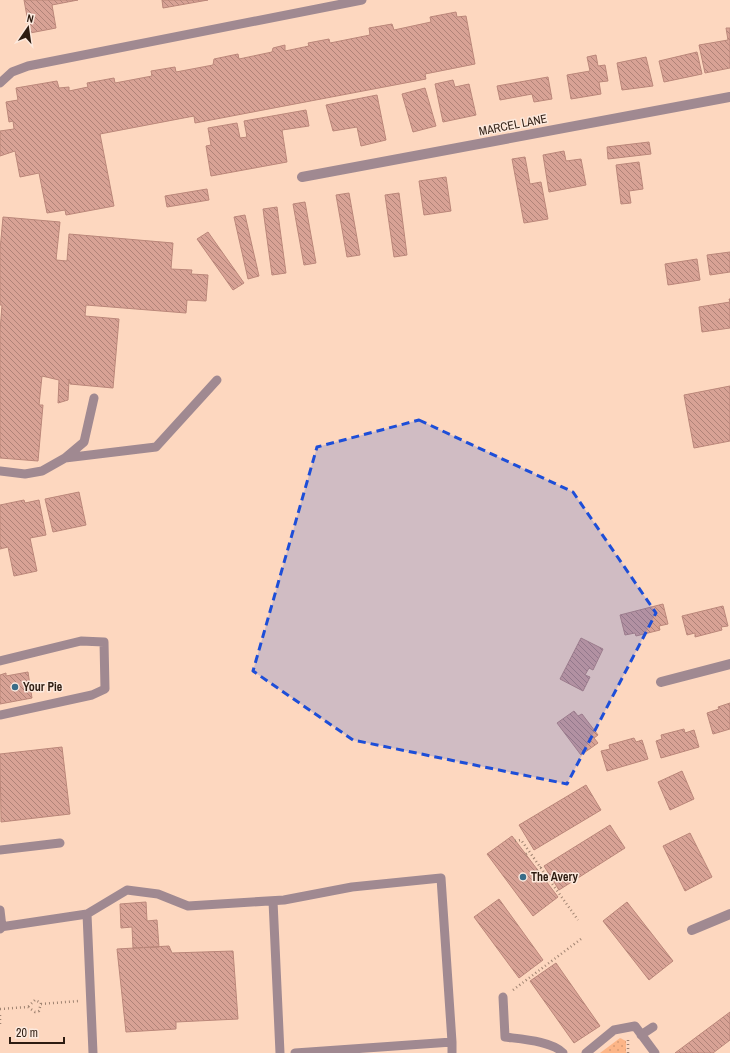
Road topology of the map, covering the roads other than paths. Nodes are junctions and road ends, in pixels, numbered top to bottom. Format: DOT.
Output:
graph roads {
  1 [pos="362,0"];
  2 [pos="0,83"];
  3 [pos="730,97"];
  4 [pos="302,177"];
  5 [pos="217,380"];
  6 [pos="94,398"];
  7 [pos="65,458"];
  8 [pos="0,471"];
  9 [pos="0,661"];
  10 [pos="730,664"];
  11 [pos="661,682"];
  12 [pos="0,715"];
  13 [pos="60,843"];
  14 [pos="0,850"];
  15 [pos="273,901"];
  16 [pos="0,910"];
  17 [pos="87,914"];
  18 [pos="730,914"];
  19 [pos="1,928"];
  20 [pos="692,930"];
  21 [pos="503,997"];
  22 [pos="653,1027"];
  23 [pos="641,1035"];
  24 [pos="452,1042"];
  25 [pos="93,1053"];
  26 [pos="280,1053"];
  27 [pos="295,1053"];
  28 [pos="452,1053"];
  29 [pos="563,1053"];
  30 [pos="586,1053"];
  31 [pos="655,1053"];
  1 -- 2 [label="lane"];
  3 -- 4 [label="street, MARCEL LANE"];
  5 -- 7 [label="lane"];
  6 -- 7 [label="lane"];
  7 -- 8 [label="lane"];
  9 -- 12 [label="lane"];
  10 -- 11 [label="street"];
  13 -- 14 [label="lane"];
  15 -- 17 [label="lane"];
  15 -- 24 [label="lane"];
  15 -- 26 [label="lane"];
  16 -- 19 [label="lane"];
  17 -- 19 [label="lane"];
  17 -- 25 [label="lane"];
  18 -- 20 [label="street"];
  21 -- 29 [label="lane"];
  22 -- 23 [label="lane"];
  23 -- 30 [label="lane"];
  23 -- 31 [label="lane"];
  24 -- 27 [label="lane"];
  24 -- 28 [label="lane"];
}
